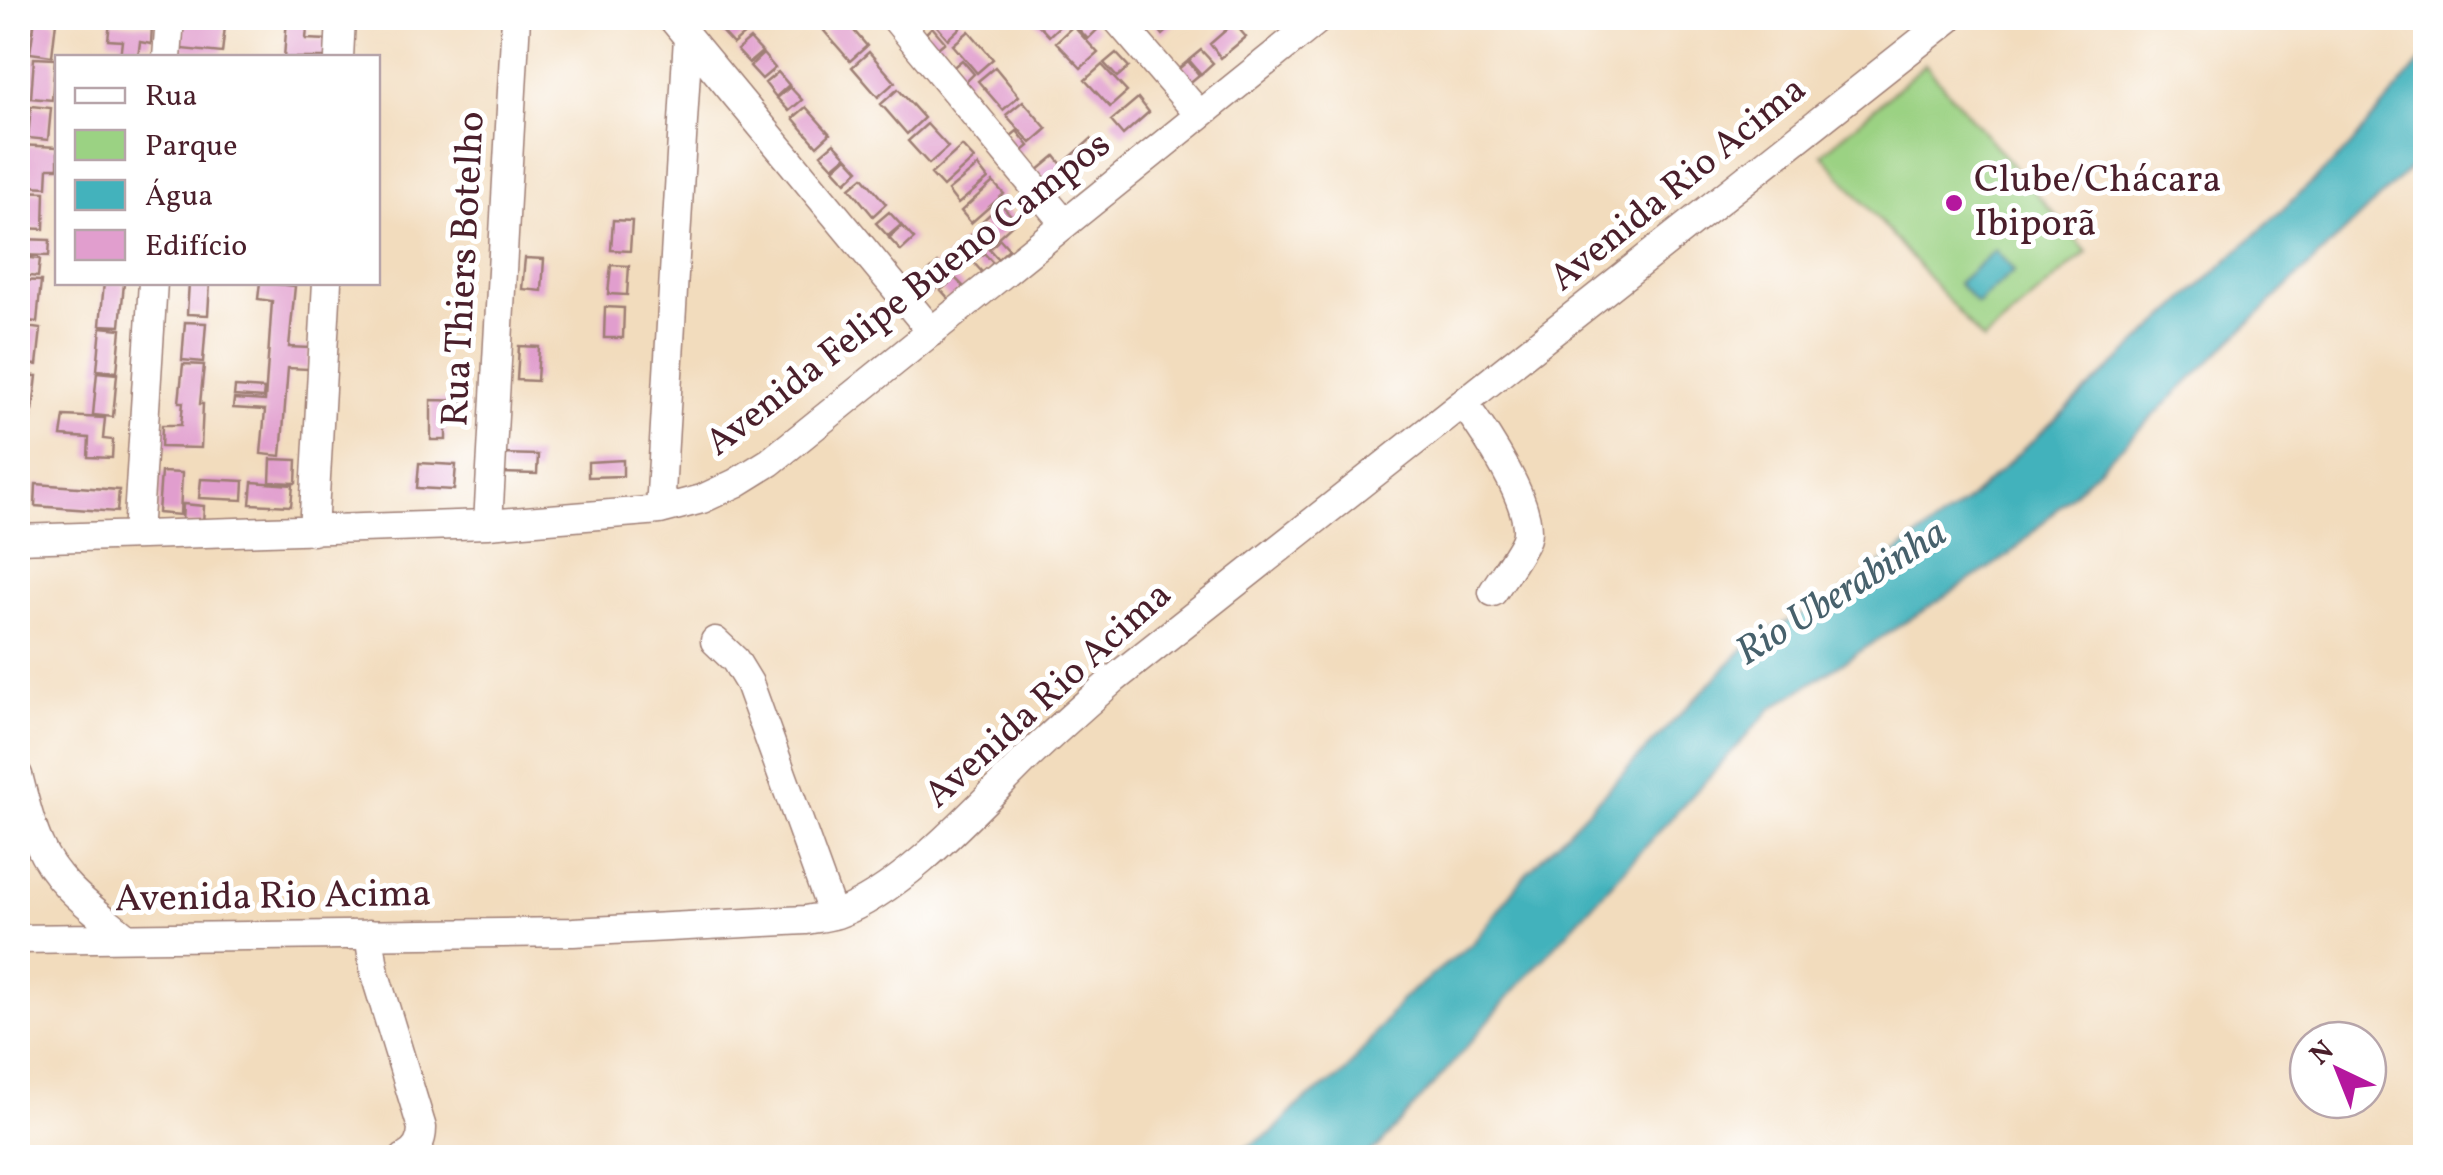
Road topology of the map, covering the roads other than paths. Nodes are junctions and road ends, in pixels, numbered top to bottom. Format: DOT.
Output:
graph roads {
  1 [pos="170,18"];
  2 [pos="341,18"];
  3 [pos="516,18"];
  4 [pos="895,18"];
  5 [pos="1116,18"];
  6 [pos="1320,18"];
  7 [pos="1950,18"];
  8 [pos="680,27"];
  9 [pos="167,55"];
  10 [pos="339,55"];
  11 [pos="1199,114"];
  12 [pos="1065,224"];
  13 [pos="153,285"];
  14 [pos="327,285"];
  15 [pos="932,332"];
  16 [pos="1464,404"];
  17 [pos="660,510"];
  18 [pos="488,524"];
  19 [pos="313,531"];
  20 [pos="138,534"];
  21 [pos="18,539"];
  22 [pos="1493,592"];
  23 [pos="714,641"];
  24 [pos="18,775"];
  25 [pos="77,896"];
  26 [pos="833,915"];
  27 [pos="370,934"];
  28 [pos="125,936"];
  29 [pos="18,938"];
  30 [pos="62,938"];
  31 [pos="404,1158"];
  1 -- 9 [label="street"];
  2 -- 10 [label="street"];
  3 -- 18 [label="street, Rua Thiers Botelho"];
  4 -- 12 [label="street"];
  5 -- 11 [label="street"];
  6 -- 11 [label="street, Avenida Felipe Bueno Campos"];
  7 -- 16 [label="street, Avenida Rio Acima"];
  8 -- 15 [label="street"];
  8 -- 17 [label="street"];
  11 -- 12 [label="street, Avenida Felipe Bueno Campos"];
  12 -- 15 [label="street, Avenida Felipe Bueno Campos"];
  13 -- 20 [label="street"];
  14 -- 19 [label="street"];
  15 -- 17 [label="street, Avenida Felipe Bueno Campos"];
  16 -- 22 [label="street"];
  16 -- 26 [label="street, Avenida Rio Acima"];
  17 -- 18 [label="street, Avenida Felipe Bueno Campos"];
  18 -- 19 [label="street, Avenida Felipe Bueno Campos"];
  19 -- 20 [label="street, Avenida Felipe Bueno Campos"];
  20 -- 21 [label="street, Avenida Felipe Bueno Campos"];
  23 -- 26 [label="street"];
  24 -- 25 [label="street"];
  25 -- 28 [label="street"];
  25 -- 30 [label="street"];
  26 -- 27 [label="street, Avenida Rio Acima"];
  27 -- 28 [label="street, Avenida Rio Acima"];
  27 -- 31 [label="street"];
  28 -- 30 [label="street, Avenida Rio Acima"];
  29 -- 30 [label="street, Avenida Rio Acima"];
}
